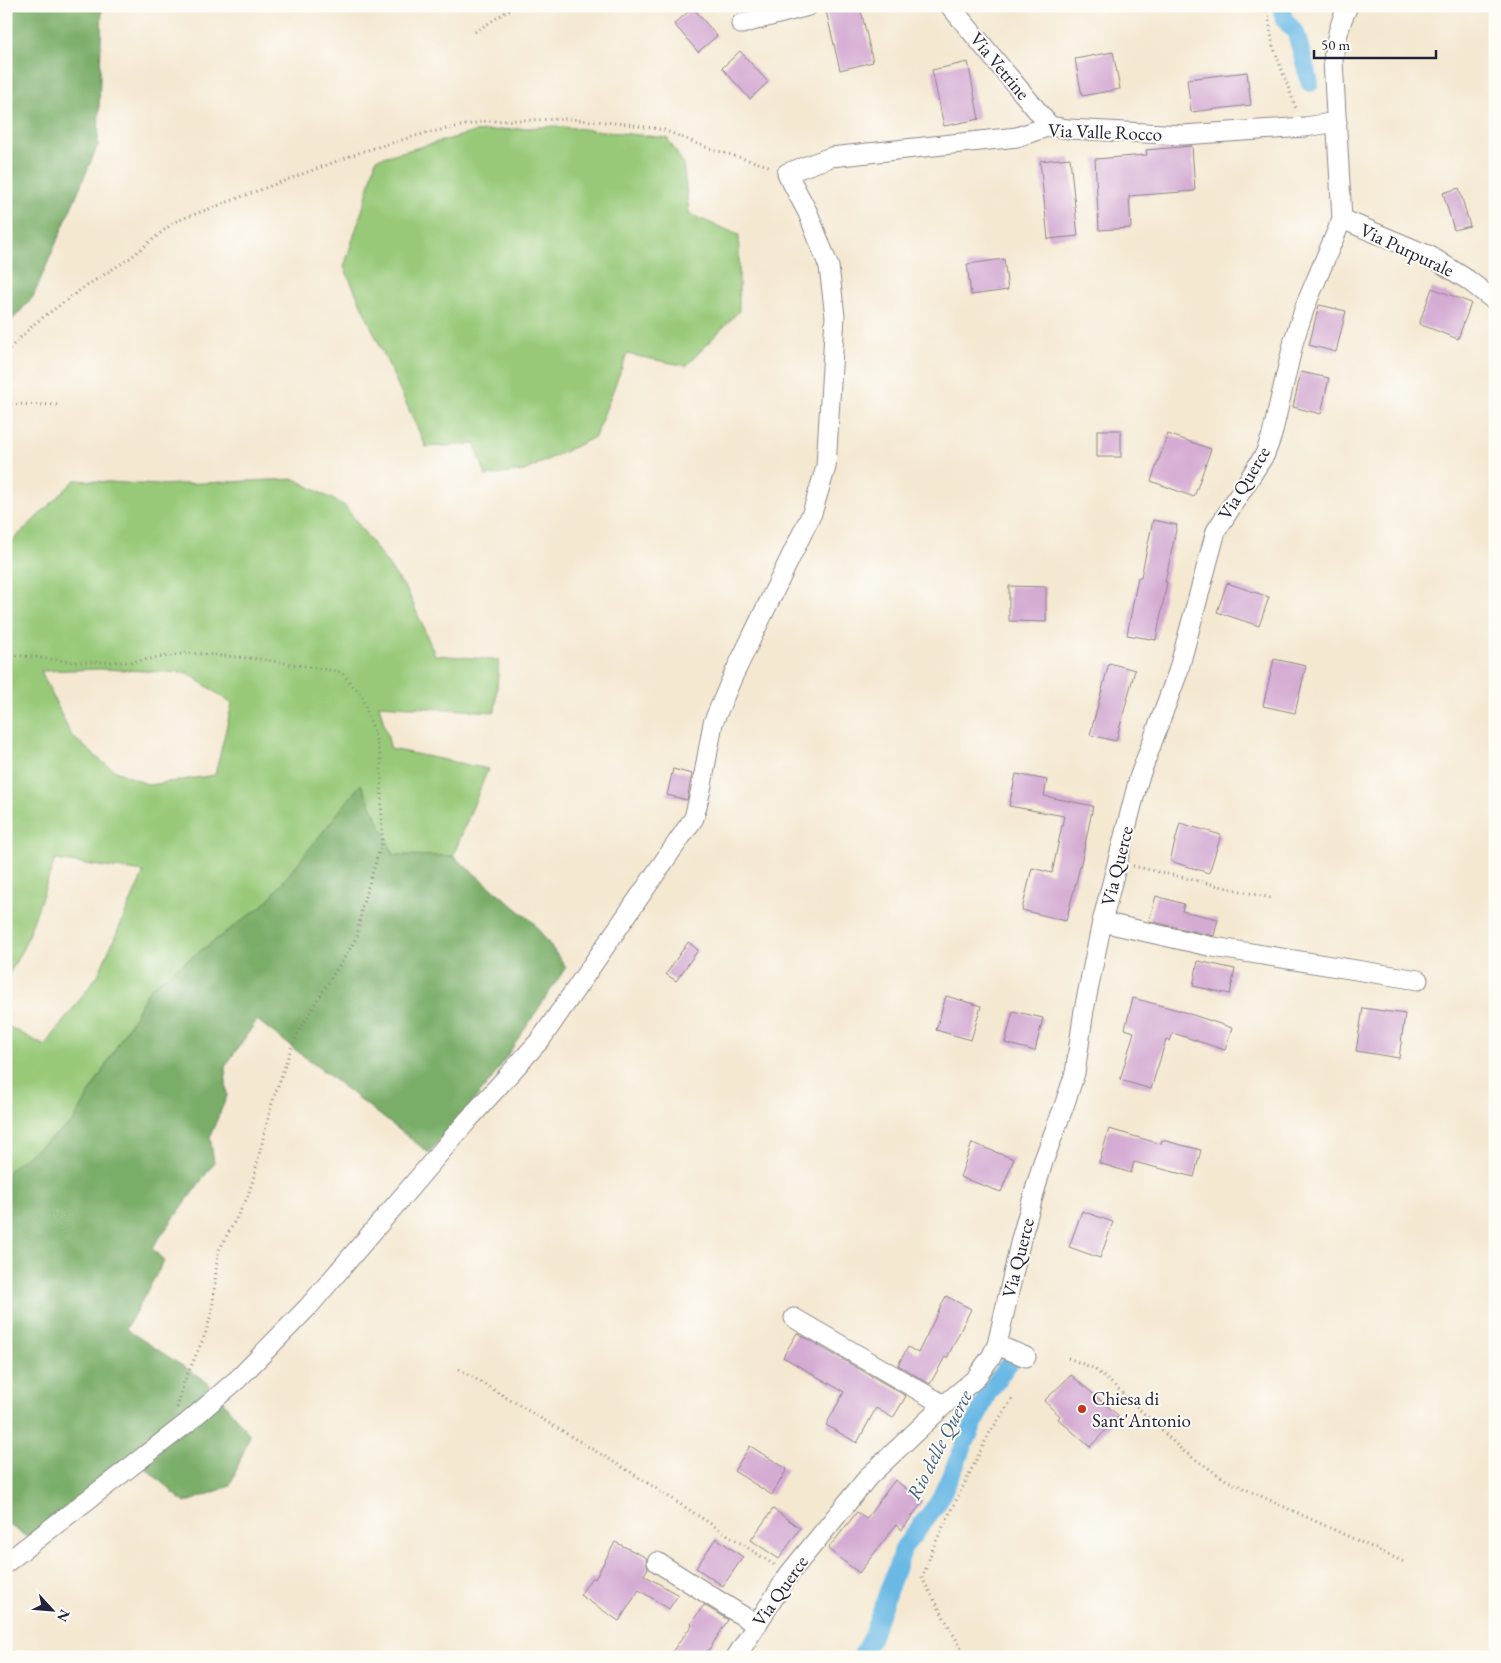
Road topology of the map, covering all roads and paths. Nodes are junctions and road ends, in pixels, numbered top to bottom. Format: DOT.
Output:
graph roads {
  1 [pos="515,6"];
  2 [pos="808,6"];
  3 [pos="950,6"];
  4 [pos="1266,6"];
  5 [pos="1348,6"];
  6 [pos="741,24"];
  7 [pos="475,32"];
  8 [pos="1337,122"];
  9 [pos="1050,126"];
  10 [pos="1305,127"];
  11 [pos="786,172"];
  12 [pos="1342,219"];
  13 [pos="1495,301"];
  14 [pos="6,352"];
  15 [pos="6,404"];
  16 [pos="60,405"];
  17 [pos="6,654"];
  18 [pos="1117,862"];
  19 [pos="1270,898"];
  20 [pos="1102,922"];
  21 [pos="1418,980"];
  22 [pos="794,1318"];
  23 [pos="997,1344"];
  24 [pos="1026,1357"];
  25 [pos="1068,1358"];
  26 [pos="459,1369"];
  27 [pos="1014,1396"];
  28 [pos="944,1405"];
  29 [pos="174,1433"];
  30 [pos="657,1562"];
  31 [pos="1404,1562"];
  32 [pos="6,1563"];
  33 [pos="790,1574"];
  34 [pos="757,1625"];
  35 [pos="736,1657"];
  36 [pos="966,1657"];
  1 -- 7 [label="path"];
  2 -- 6 [label="street"];
  3 -- 9 [label="street, Via Vetrine"];
  4 -- 10 [label="path"];
  5 -- 8 [label="street, Via Querce"];
  8 -- 10 [label="street, Via Valle Rocco"];
  8 -- 12 [label="street, Via Querce"];
  9 -- 10 [label="street, Via Valle Rocco"];
  9 -- 11 [label="street, Via Valle Rocco"];
  11 -- 14 [label="path"];
  11 -- 29 [label="street"];
  12 -- 13 [label="street, Via Purpurale"];
  12 -- 18 [label="street, Via Querce"];
  15 -- 16 [label="path"];
  17 -- 29 [label="path"];
  18 -- 19 [label="path"];
  18 -- 20 [label="street, Via Querce"];
  20 -- 21 [label="street"];
  20 -- 23 [label="street, Via Querce"];
  22 -- 28 [label="street"];
  23 -- 24 [label="street"];
  23 -- 28 [label="street, Via Querce"];
  25 -- 31 [label="path"];
  26 -- 33 [label="path"];
  27 -- 36 [label="path"];
  28 -- 33 [label="street, Via Querce"];
  29 -- 32 [label="street"];
  30 -- 34 [label="street"];
  33 -- 34 [label="street, Via Querce"];
  34 -- 35 [label="street, Via Querce"];
}
